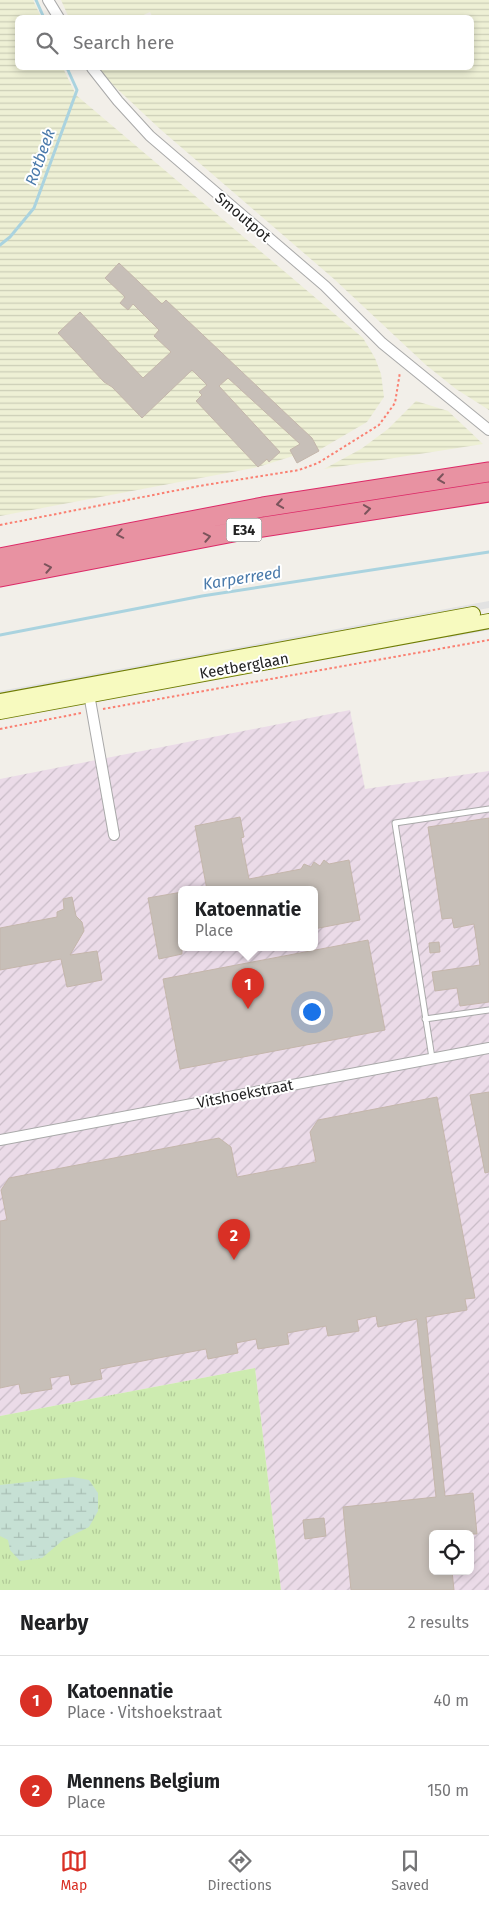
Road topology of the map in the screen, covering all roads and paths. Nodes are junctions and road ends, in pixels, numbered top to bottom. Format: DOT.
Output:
graph roads {
  1 [pos="48,0"];
  2 [pos="57,15"];
  3 [pos="94,70"];
  4 [pos="402,360"];
  5 [pos="489,430"];
  6 [pos="489,472"];
  7 [pos="489,492"];
  8 [pos="0,525"];
  9 [pos="0,558"];
  10 [pos="0,577"];
  11 [pos="489,611"];
  12 [pos="489,621"];
  13 [pos="489,640"];
  14 [pos="89,694"];
  15 [pos="0,701"];
  16 [pos="92,710"];
  17 [pos="0,712"];
  18 [pos="0,729"];
  19 [pos="489,809"];
  20 [pos="114,835"];
  21 [pos="489,1010"];
  22 [pos="425,1019"];
  23 [pos="489,1048"];
  24 [pos="432,1059"];
  25 [pos="0,1140"];
  1 -- 2 [label="street"];
  3 -- 4 [label="street, Smoutpot"];
  4 -- 5 [label="street, Smoutpot"];
  4 -- 8 [label="path"];
  6 -- 9 [label="highway, E34, one-way"];
  10 -- 7 [label="highway, E34, one-way"];
  11 -- 15 [label="main road, Keetberglaan"];
  12 -- 14 [label="main road, Keetberglaan"];
  13 -- 16 [label="path"];
  14 -- 16 [label="street"];
  14 -- 17 [label="main road, Keetberglaan"];
  16 -- 18 [label="path"];
  16 -- 20 [label="street"];
  19 -- 22 [label="lane"];
  21 -- 22 [label="lane"];
  22 -- 24 [label="lane"];
  23 -- 24 [label="street, Vitshoekstraat"];
  24 -- 25 [label="street, Vitshoekstraat"];
}
